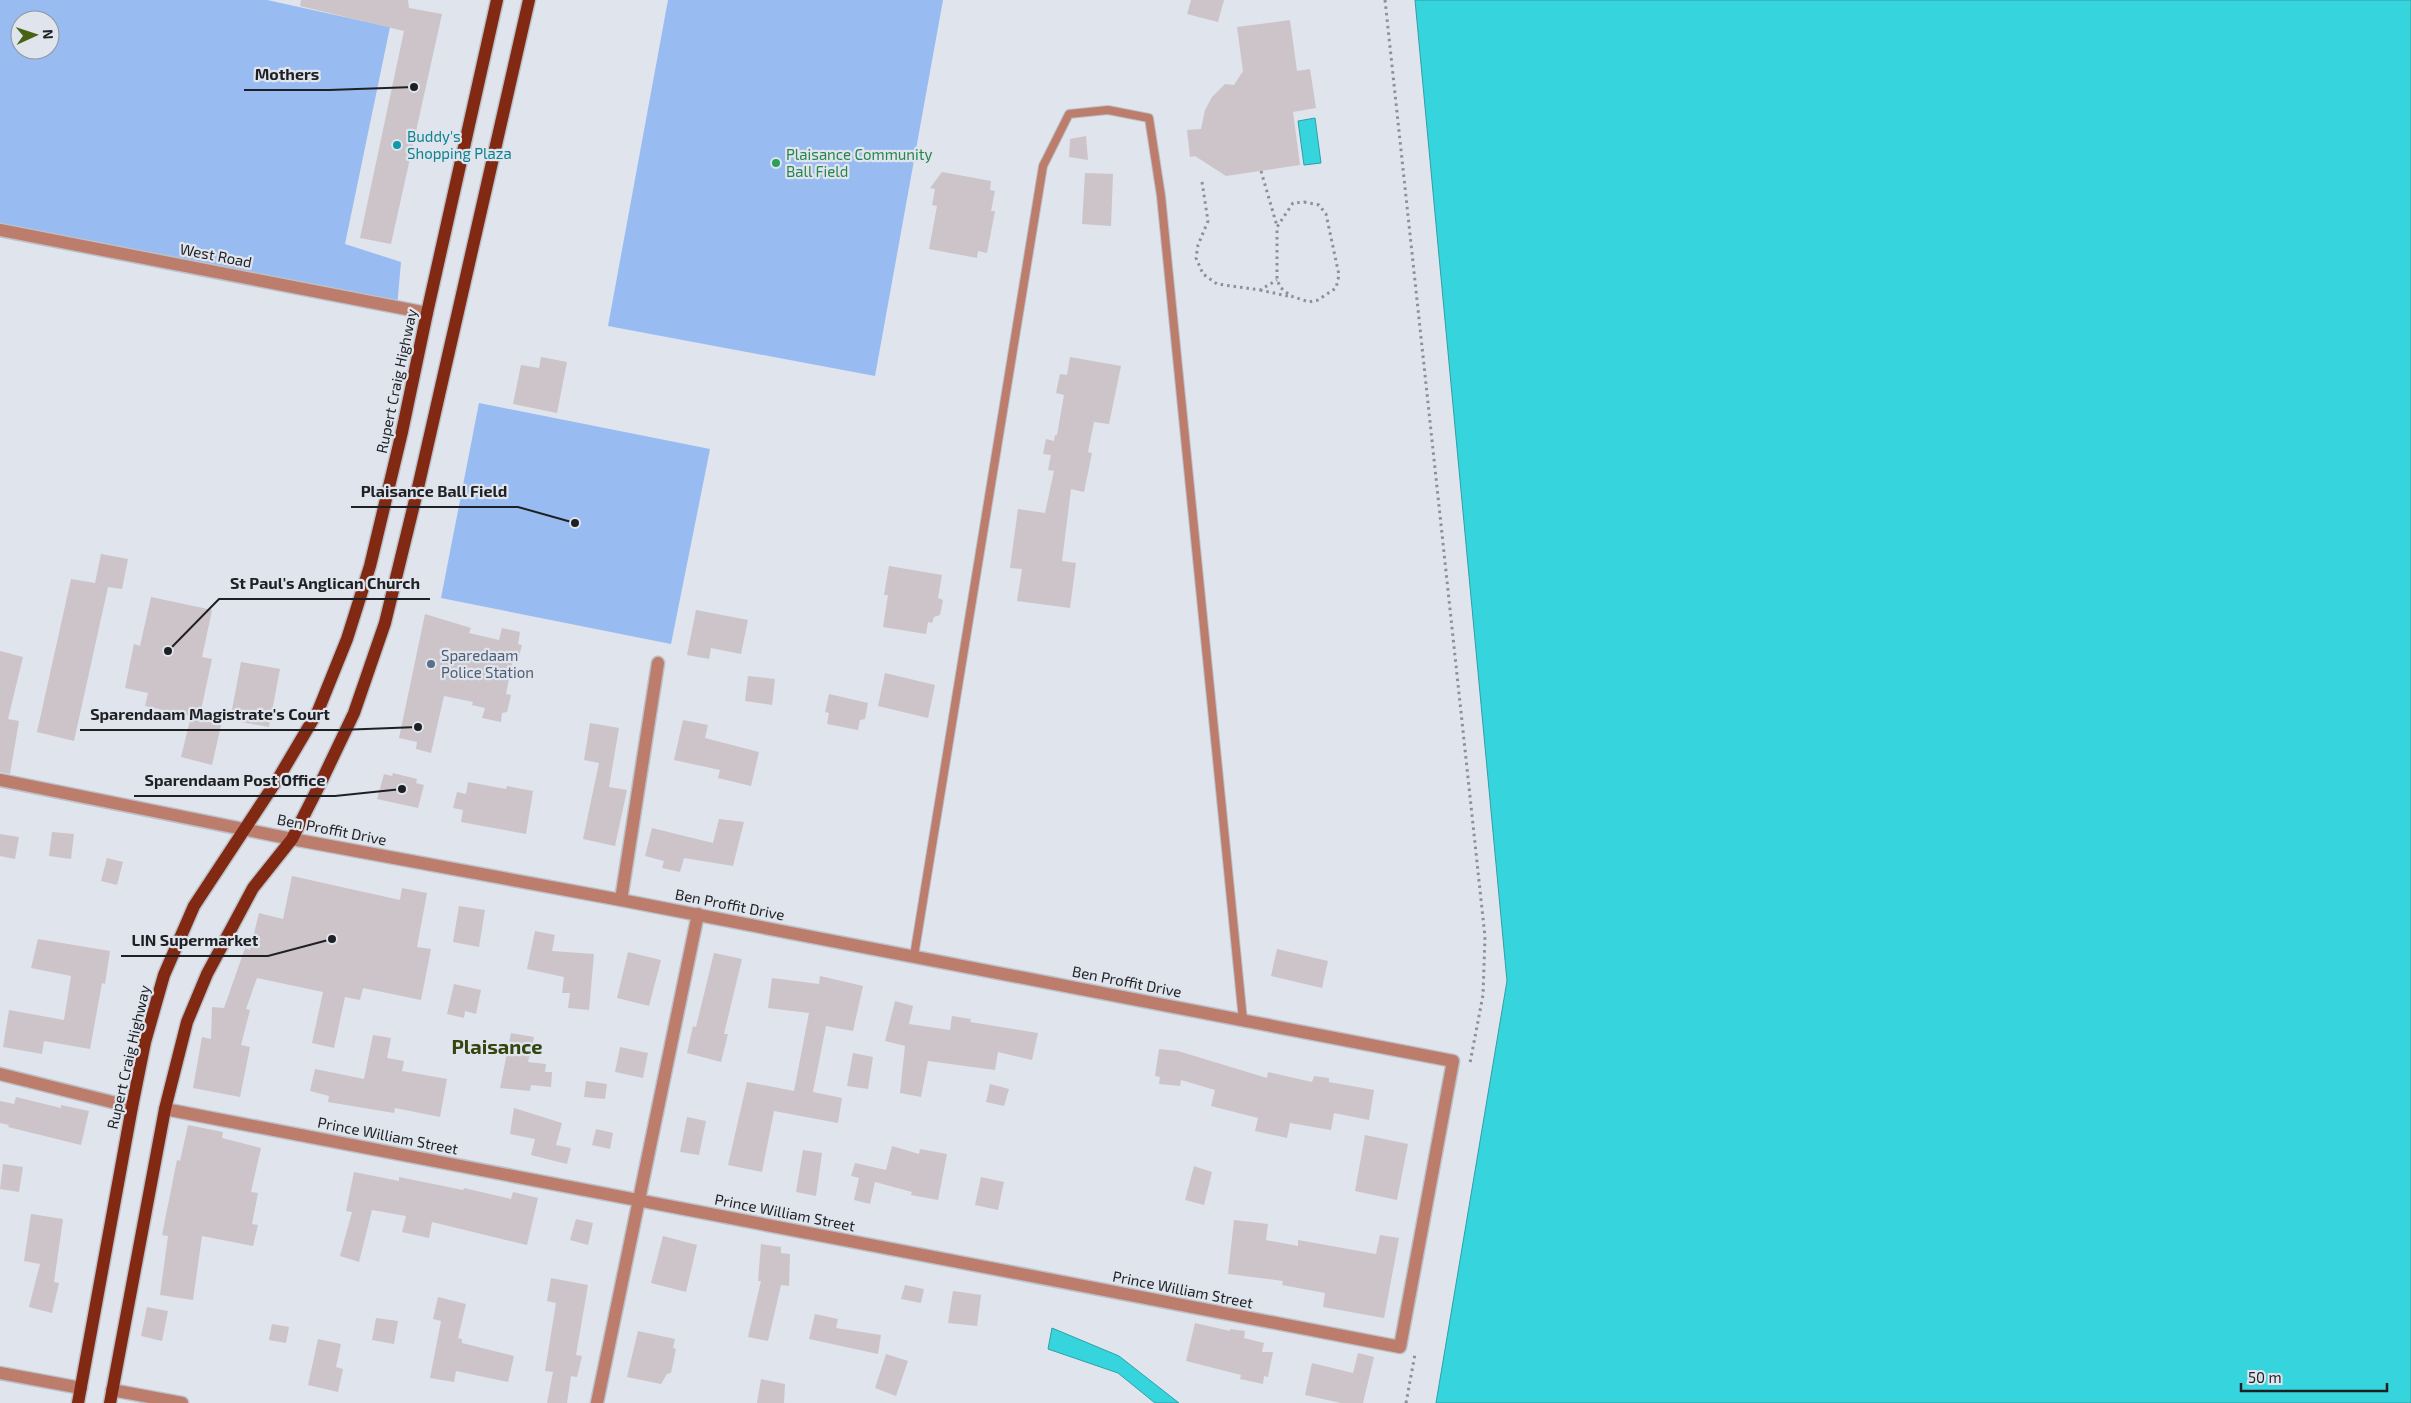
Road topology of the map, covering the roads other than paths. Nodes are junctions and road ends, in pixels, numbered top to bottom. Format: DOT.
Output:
graph roads {
  1 [pos="497,0"];
  2 [pos="529,0"];
  3 [pos="0,230"];
  4 [pos="426,313"];
  5 [pos="658,663"];
  6 [pos="0,780"];
  7 [pos="245,828"];
  8 [pos="292,839"];
  9 [pos="621,900"];
  10 [pos="698,914"];
  11 [pos="914,956"];
  12 [pos="1243,1020"];
  13 [pos="0,1074"];
  14 [pos="132,1107"];
  15 [pos="165,1109"];
  16 [pos="639,1200"];
  17 [pos="1400,1347"];
  18 [pos="0,1373"];
  19 [pos="81,1388"];
  20 [pos="111,1397"];
  21 [pos="78,1403"];
  22 [pos="182,1403"];
  23 [pos="597,1403"];
  1 -- 4 [label="main road, Rupert Craig Highway"];
  2 -- 8 [label="main road"];
  3 -- 4 [label="street, West Road"];
  4 -- 7 [label="main road, Rupert Craig Highway"];
  5 -- 9 [label="street"];
  6 -- 7 [label="street, Ben Proffit Drive"];
  7 -- 8 [label="street, Ben Proffit Drive"];
  7 -- 14 [label="main road, Rupert Craig Highway"];
  8 -- 9 [label="street, Ben Proffit Drive"];
  8 -- 15 [label="main road"];
  9 -- 10 [label="street, Ben Proffit Drive"];
  10 -- 11 [label="street, Ben Proffit Drive"];
  10 -- 16 [label="street"];
  11 -- 12 [label="street, Ben Proffit Drive"];
  11 -- 12 [label="lane"];
  12 -- 17 [label="street, Ben Proffit Drive"];
  13 -- 14 [label="street"];
  14 -- 19 [label="main road, Rupert Craig Highway"];
  15 -- 16 [label="street, Prince William Street"];
  15 -- 20 [label="main road"];
  16 -- 17 [label="street, Prince William Street"];
  16 -- 23 [label="street"];
  18 -- 19 [label="street"];
  19 -- 21 [label="main road, Rupert Craig Highway"];
  20 -- 22 [label="street"];
}
